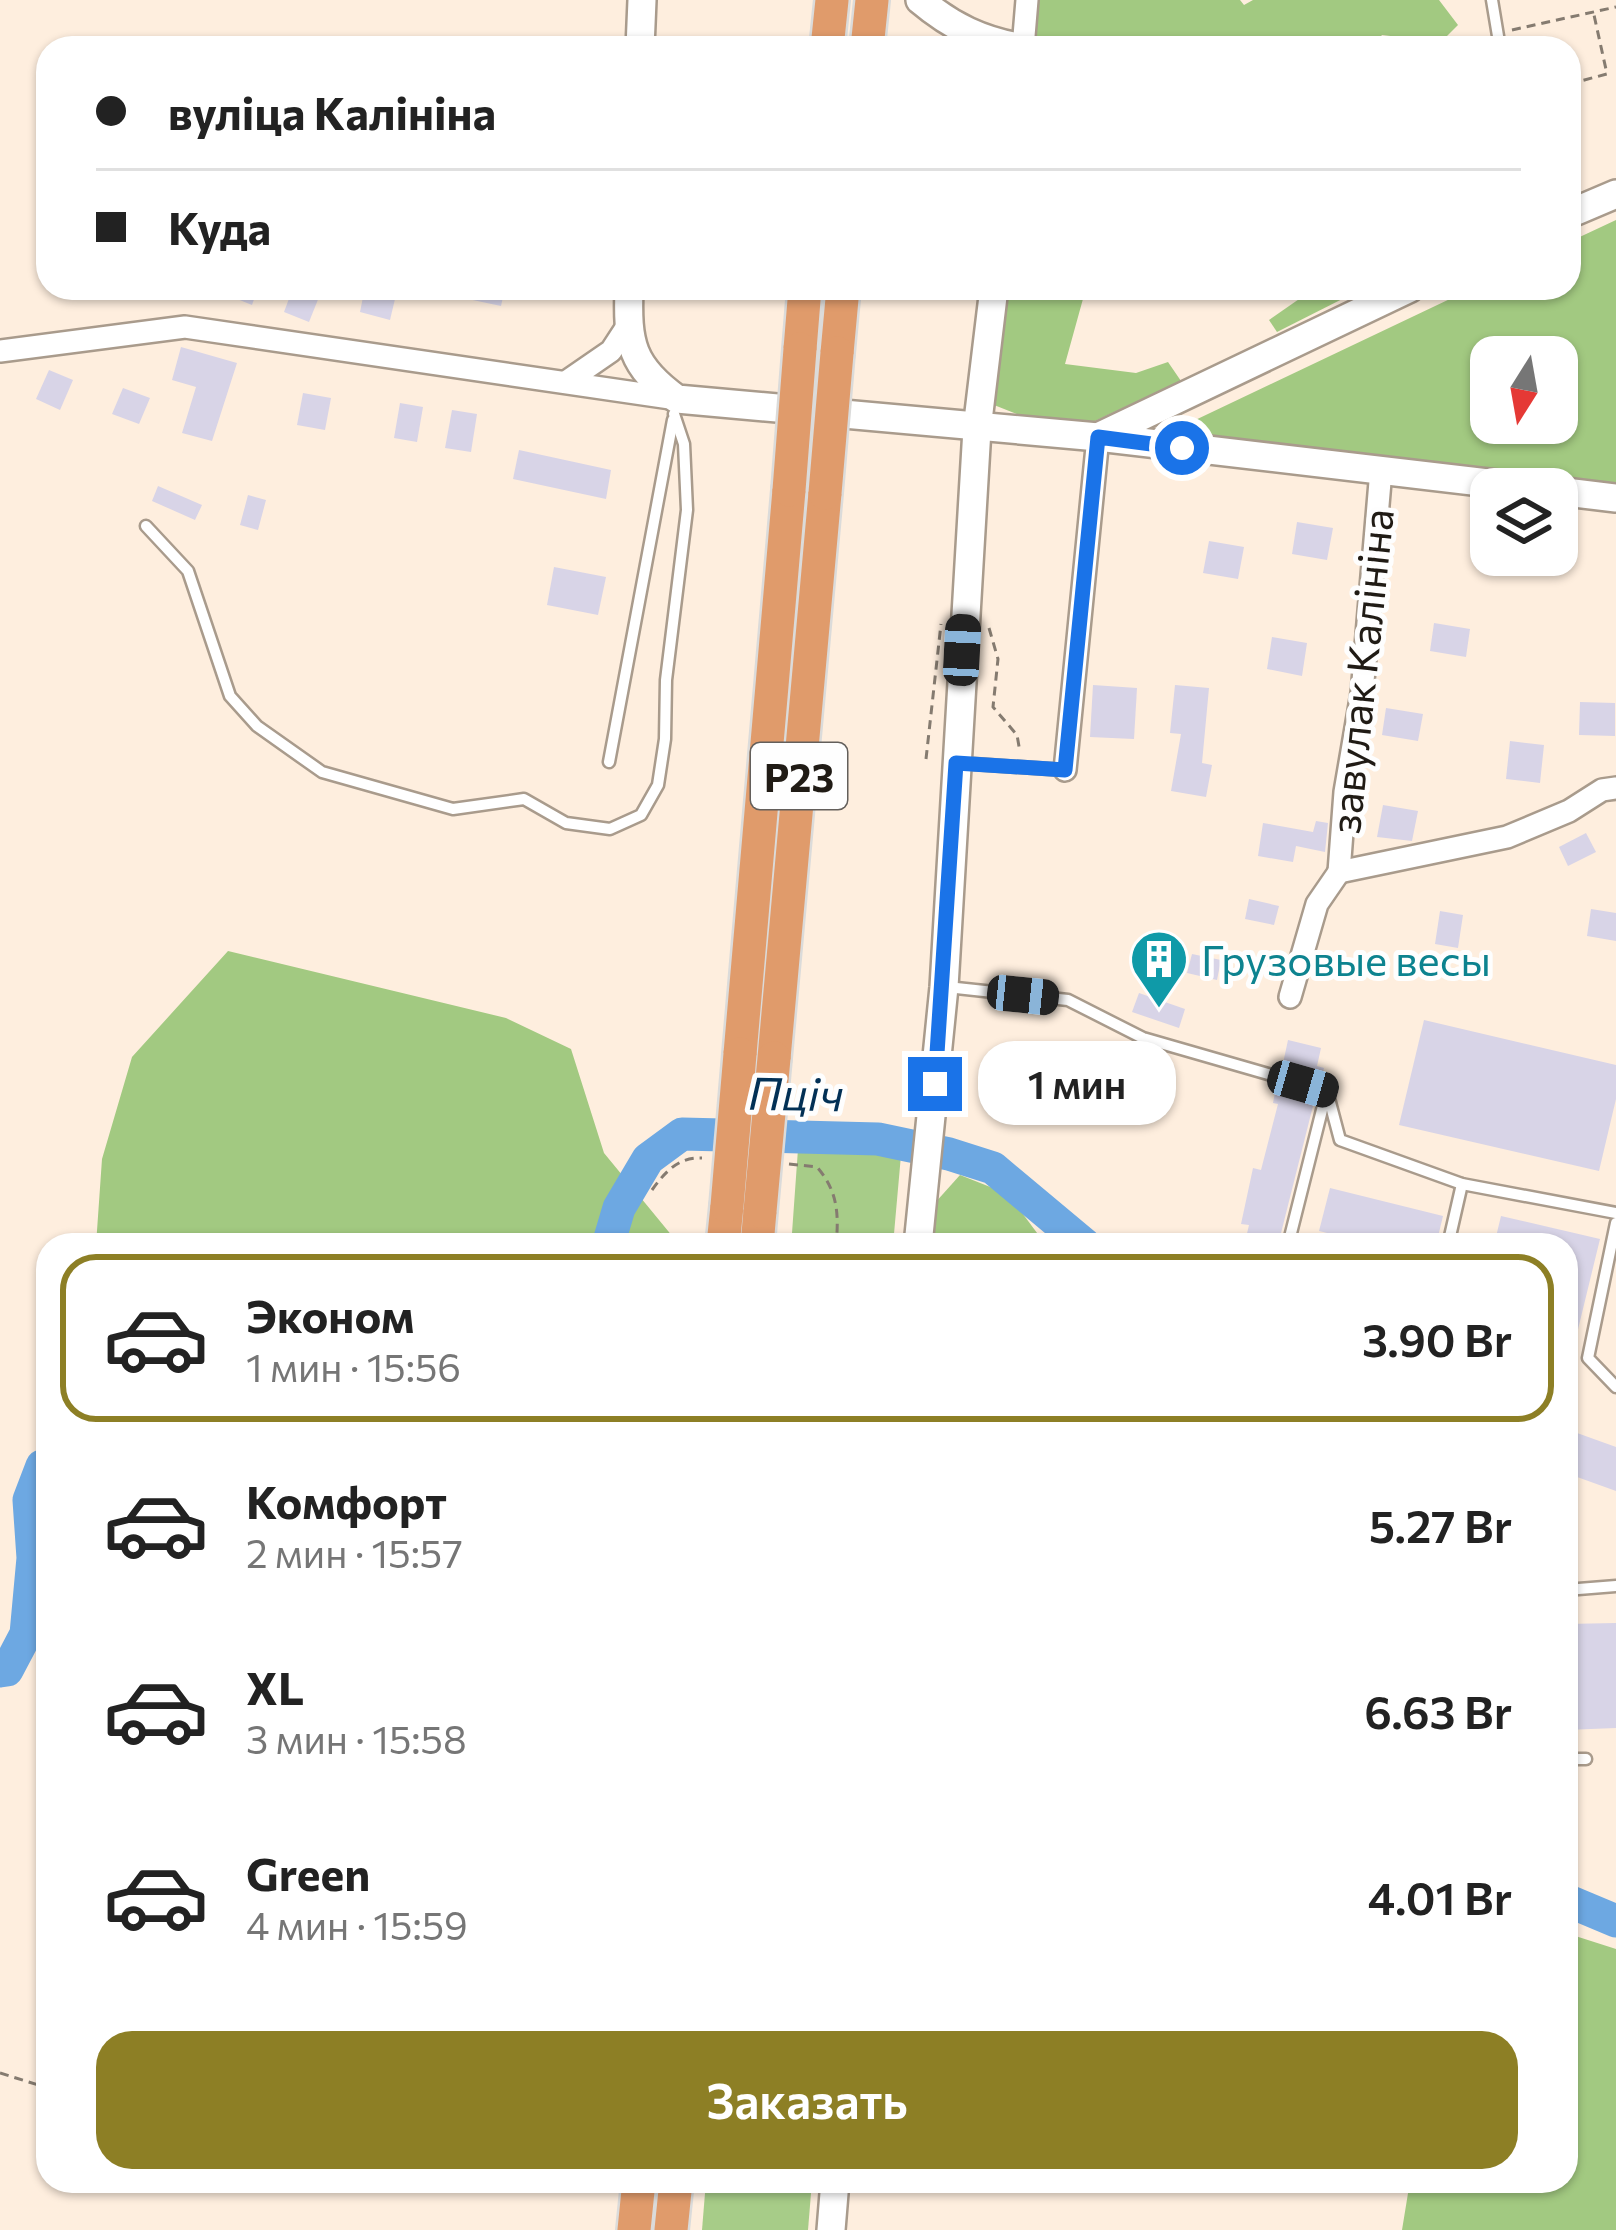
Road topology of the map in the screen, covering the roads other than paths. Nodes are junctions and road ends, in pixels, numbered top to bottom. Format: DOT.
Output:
graph roads {
  1 [pos="642,0"];
  2 [pos="832,0"];
  3 [pos="872,0"];
  4 [pos="920,0"];
  5 [pos="1027,0"];
  6 [pos="1492,0"];
  7 [pos="640,36"];
  8 [pos="828,36"];
  9 [pos="868,36"];
  10 [pos="974,36"];
  11 [pos="1024,36"];
  12 [pos="1498,36"];
  13 [pos="1616,194"];
  14 [pos="1581,209"];
  15 [pos="629,300"];
  16 [pos="804,300"];
  17 [pos="842,300"];
  18 [pos="992,300"];
  19 [pos="1385,300"];
  20 [pos="628,326"];
  21 [pos="0,351"];
  22 [pos="566,382"];
  23 [pos="675,406"];
  24 [pos="976,429"];
  25 [pos="1098,437"];
  26 [pos="1381,470"];
  27 [pos="1470,481"];
  28 [pos="1578,493"];
  29 [pos="1616,498"];
  30 [pos="146,526"];
  31 [pos="609,762"];
  32 [pos="956,763"];
  33 [pos="1065,770"];
  34 [pos="1616,788"];
  35 [pos="1339,872"];
  36 [pos="944,987"];
  37 [pos="1290,998"];
  38 [pos="1327,1091"];
  39 [pos="1462,1184"];
  40 [pos="1616,1213"];
  41 [pos="748,1221"];
  42 [pos="1616,1223"];
  43 [pos="919,1233"];
  44 [pos="1291,1233"];
  45 [pos="1451,1233"];
  46 [pos="1616,1388"];
  47 [pos="1616,1586"];
  48 [pos="1578,1589"];
  49 [pos="1578,1759"];
  50 [pos="1586,1759"];
  51 [pos="638,2193"];
  52 [pos="675,2193"];
  53 [pos="834,2193"];
  54 [pos="634,2230"];
  55 [pos="671,2230"];
  56 [pos="831,2230"];
  1 -- 7 [label="street"];
  2 -- 8 [label="highway"];
  3 -- 9 [label="highway"];
  4 -- 10 [label="street"];
  5 -- 11 [label="street"];
  6 -- 12 [label="lane"];
  13 -- 14 [label="street"];
  15 -- 20 [label="street"];
  16 -- 41 [label="highway, Р23, bridge"];
  17 -- 41 [label="highway, Р23, bridge"];
  18 -- 24 [label="street"];
  19 -- 25 [label="street"];
  20 -- 22 [label="street"];
  20 -- 23 [label="street"];
  21 -- 22 [label="street"];
  22 -- 23 [label="street"];
  23 -- 24 [label="street"];
  23 -- 30 [label="lane"];
  23 -- 31 [label="lane"];
  24 -- 25 [label="street"];
  24 -- 32 [label="street"];
  25 -- 26 [label="street"];
  25 -- 33 [label="street"];
  26 -- 27 [label="street"];
  26 -- 35 [label="street, завулак Калініна"];
  28 -- 29 [label="street"];
  32 -- 33 [label="lane"];
  32 -- 36 [label="street"];
  34 -- 35 [label="street"];
  35 -- 37 [label="street"];
  36 -- 38 [label="lane"];
  36 -- 43 [label="street"];
  38 -- 39 [label="lane"];
  38 -- 44 [label="lane"];
  39 -- 40 [label="lane"];
  39 -- 45 [label="lane"];
  42 -- 46 [label="lane"];
  47 -- 48 [label="lane"];
  49 -- 50 [label="lane"];
  51 -- 54 [label="highway"];
  52 -- 55 [label="highway"];
  53 -- 56 [label="street"];
}
